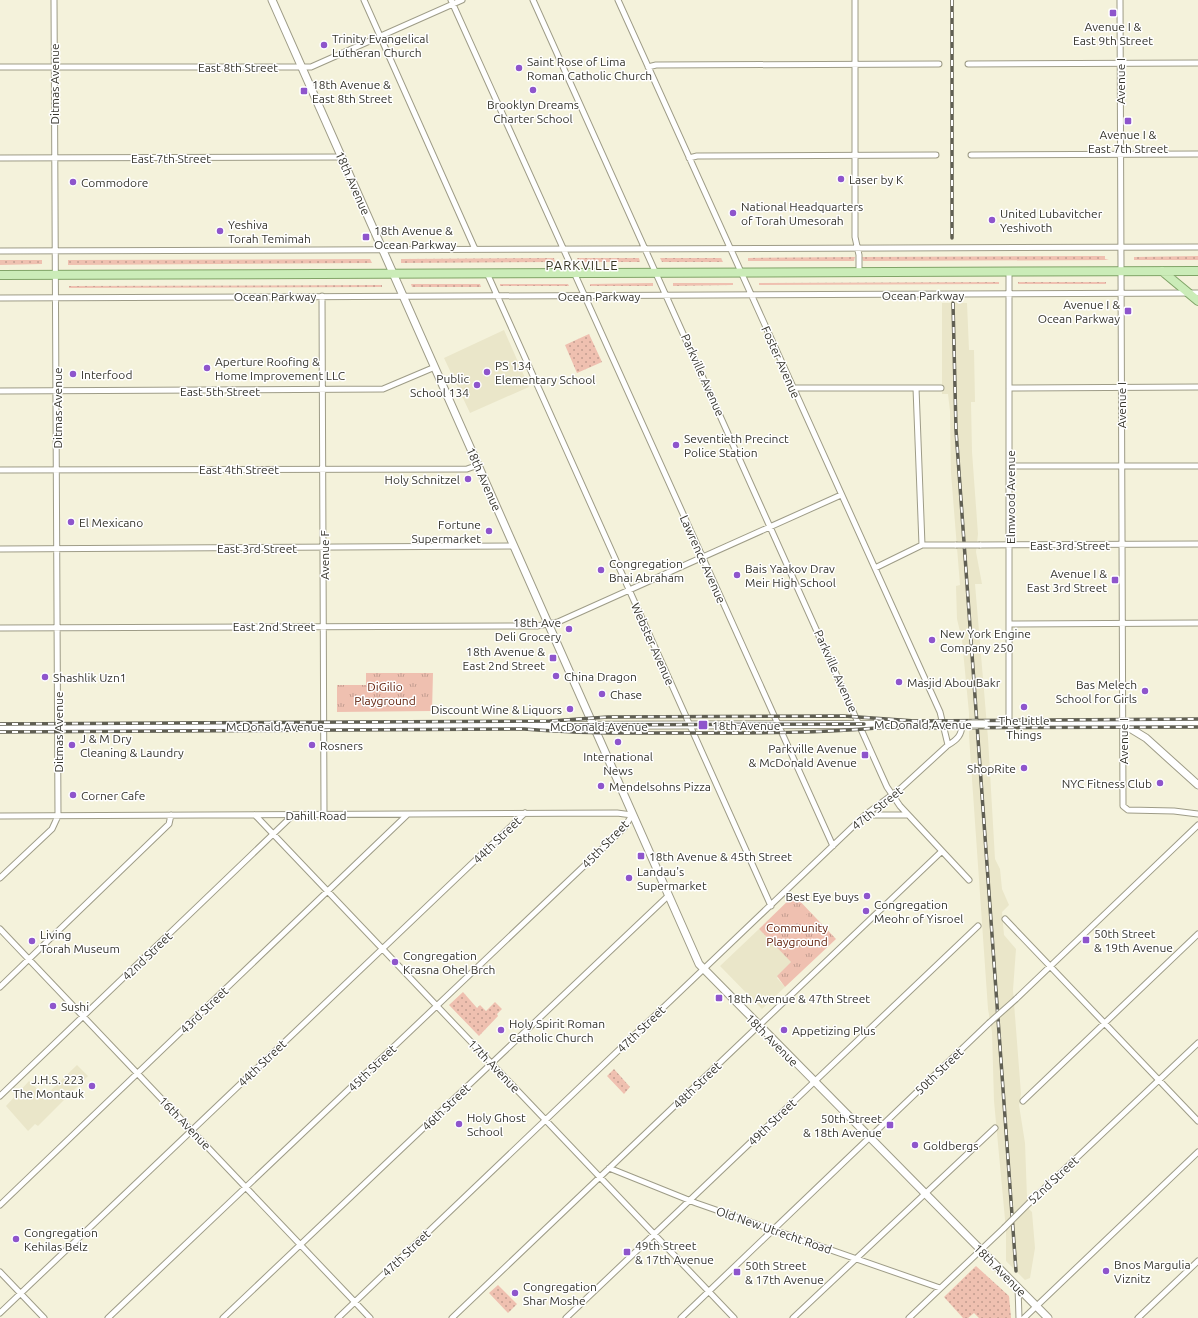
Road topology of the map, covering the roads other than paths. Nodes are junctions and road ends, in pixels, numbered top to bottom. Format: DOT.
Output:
graph roads {
  1 [pos="54,0"];
  2 [pos="272,0"];
  3 [pos="364,0"];
  4 [pos="462,0"];
  5 [pos="533,0"];
  6 [pos="618,0"];
  7 [pos="854,0"];
  8 [pos="1120,0"];
  9 [pos="452,2"];
  10 [pos="380,36"];
  11 [pos="1120,63"];
  12 [pos="1198,63"];
  13 [pos="855,64"];
  14 [pos="939,64"];
  15 [pos="968,64"];
  16 [pos="0,67"];
  17 [pos="54,67"];
  18 [pos="301,67"];
  19 [pos="648,67"];
  20 [pos="1198,154"];
  21 [pos="855,155"];
  22 [pos="936,155"];
  23 [pos="971,155"];
  24 [pos="1120,155"];
  25 [pos="342,157"];
  26 [pos="0,158"];
  27 [pos="55,158"];
  28 [pos="689,158"];
  29 [pos="1121,247"];
  30 [pos="1198,247"];
  31 [pos="857,248"];
  32 [pos="475,249"];
  33 [pos="562,249"];
  34 [pos="646,249"];
  35 [pos="730,249"];
  36 [pos="383,250"];
  37 [pos="0,251"];
  38 [pos="55,251"];
  39 [pos="1009,271"];
  40 [pos="1121,271"];
  41 [pos="1162,271"];
  42 [pos="1198,271"];
  43 [pos="487,272"];
  44 [pos="573,272"];
  45 [pos="656,272"];
  46 [pos="741,272"];
  47 [pos="859,272"];
  48 [pos="393,273"];
  49 [pos="56,274"];
  50 [pos="0,275"];
  51 [pos="1121,293"];
  52 [pos="1187,293"];
  53 [pos="1198,293"];
  54 [pos="1009,294"];
  55 [pos="751,295"];
  56 [pos="322,296"];
  57 [pos="403,296"];
  58 [pos="498,296"];
  59 [pos="584,296"];
  60 [pos="667,296"];
  61 [pos="0,298"];
  62 [pos="56,298"];
  63 [pos="1198,301"];
  64 [pos="435,367"];
  65 [pos="1121,387"];
  66 [pos="1198,387"];
  67 [pos="793,388"];
  68 [pos="916,388"];
  69 [pos="941,388"];
  70 [pos="1009,388"];
  71 [pos="323,390"];
  72 [pos="0,391"];
  73 [pos="57,391"];
  74 [pos="478,465"];
  75 [pos="1009,466"];
  76 [pos="1122,466"];
  77 [pos="1198,466"];
  78 [pos="324,469"];
  79 [pos="0,470"];
  80 [pos="57,470"];
  81 [pos="841,495"];
  82 [pos="771,526"];
  83 [pos="1122,544"];
  84 [pos="1198,544"];
  85 [pos="922,545"];
  86 [pos="1010,545"];
  87 [pos="513,546"];
  88 [pos="324,548"];
  89 [pos="0,549"];
  90 [pos="57,549"];
  91 [pos="702,557"];
  92 [pos="875,568"];
  93 [pos="629,590"];
  94 [pos="1123,623"];
  95 [pos="1198,623"];
  96 [pos="548,624"];
  97 [pos="1010,624"];
  98 [pos="324,626"];
  99 [pos="58,627"];
  100 [pos="0,628"];
  101 [pos="1198,723"];
  102 [pos="860,724"];
  103 [pos="943,724"];
  104 [pos="965,724"];
  105 [pos="1009,724"];
  106 [pos="1123,724"];
  107 [pos="778,725"];
  108 [pos="324,726"];
  109 [pos="593,726"];
  110 [pos="689,726"];
  111 [pos="0,727"];
  112 [pos="58,728"];
  113 [pos="948,745"];
  114 [pos="1198,785"];
  115 [pos="892,795"];
  116 [pos="524,813"];
  117 [pos="324,814"];
  118 [pos="407,814"];
  119 [pos="1198,814"];
  120 [pos="171,815"];
  121 [pos="255,815"];
  122 [pos="293,815"];
  123 [pos="632,815"];
  124 [pos="864,815"];
  125 [pos="908,815"];
  126 [pos="0,816"];
  127 [pos="58,816"];
  128 [pos="1198,825"];
  129 [pos="274,836"];
  130 [pos="833,846"];
  131 [pos="942,851"];
  132 [pos="0,878"];
  133 [pos="969,880"];
  134 [pos="328,892"];
  135 [pos="668,896"];
  136 [pos="771,906"];
  137 [pos="1005,918"];
  138 [pos="978,926"];
  139 [pos="0,929"];
  140 [pos="1198,934"];
  141 [pos="382,949"];
  142 [pos="29,959"];
  143 [pos="1050,966"];
  144 [pos="703,970"];
  145 [pos="0,987"];
  146 [pos="437,1006"];
  147 [pos="83,1016"];
  148 [pos="1105,1023"];
  149 [pos="759,1026"];
  150 [pos="1198,1043"];
  151 [pos="491,1063"];
  152 [pos="138,1074"];
  153 [pos="1160,1080"];
  154 [pos="814,1082"];
  155 [pos="0,1096"];
  156 [pos="1023,1100"];
  157 [pos="546,1120"];
  158 [pos="1198,1121"];
  159 [pos="995,1128"];
  160 [pos="192,1130"];
  161 [pos="870,1138"];
  162 [pos="1198,1152"];
  163 [pos="609,1168"];
  164 [pos="600,1177"];
  165 [pos="246,1187"];
  166 [pos="925,1194"];
  167 [pos="690,1201"];
  168 [pos="0,1205"];
  169 [pos="773,1230"];
  170 [pos="654,1234"];
  171 [pos="300,1245"];
  172 [pos="981,1250"];
  173 [pos="857,1259"];
  174 [pos="1198,1261"];
  175 [pos="0,1272"];
  176 [pos="1018,1287"];
  177 [pos="940,1288"];
  178 [pos="709,1291"];
  179 [pos="21,1293"];
  180 [pos="355,1302"];
  181 [pos="1036,1306"];
  182 [pos="0,1313"];
  183 [pos="44,1318"];
  184 [pos="108,1318"];
  185 [pos="224,1318"];
  186 [pos="338,1318"];
  187 [pos="370,1318"];
  188 [pos="452,1318"];
  189 [pos="566,1318"];
  190 [pos="681,1318"];
  191 [pos="734,1318"];
  192 [pos="793,1318"];
  193 [pos="909,1318"];
  194 [pos="1019,1318"];
  195 [pos="1024,1318"];
  196 [pos="1048,1318"];
  197 [pos="1138,1318"];
  1 -- 17 [label="street, Ditmas Avenue"];
  2 -- 18 [label="street, 18th Avenue"];
  3 -- 10 [label="street"];
  4 -- 9 [label="street, East 8th Street"];
  5 -- 34 [label="street, Parkville Avenue"];
  6 -- 19 [label="street, Foster Avenue"];
  7 -- 13 [label="street"];
  8 -- 11 [label="street, Avenue I"];
  9 -- 10 [label="street, East 8th Street"];
  9 -- 33 [label="street, Lawrence Avenue"];
  10 -- 18 [label="street, East 8th Street"];
  10 -- 32 [label="street"];
  11 -- 12 [label="street"];
  11 -- 15 [label="street"];
  11 -- 24 [label="street, Avenue I"];
  13 -- 14 [label="street"];
  13 -- 19 [label="street"];
  13 -- 21 [label="street"];
  16 -- 17 [label="street, East 8th Street"];
  17 -- 18 [label="street, East 8th Street"];
  17 -- 27 [label="street, Ditmas Avenue"];
  18 -- 25 [label="street, 18th Avenue"];
  19 -- 28 [label="street, Foster Avenue"];
  20 -- 24 [label="street"];
  21 -- 22 [label="street"];
  21 -- 28 [label="street"];
  21 -- 31 [label="street"];
  23 -- 24 [label="street"];
  24 -- 29 [label="street, Avenue I"];
  25 -- 27 [label="street, East 7th Street"];
  25 -- 36 [label="street, 18th Avenue"];
  26 -- 27 [label="street, East 7th Street"];
  27 -- 38 [label="street, Ditmas Avenue"];
  28 -- 35 [label="street, Foster Avenue"];
  29 -- 30 [label="street"];
  29 -- 31 [label="street"];
  29 -- 40 [label="street, Avenue I"];
  31 -- 35 [label="street"];
  31 -- 47 [label="street"];
  32 -- 33 [label="street"];
  32 -- 36 [label="street"];
  33 -- 34 [label="street"];
  33 -- 44 [label="street, Lawrence Avenue"];
  34 -- 35 [label="street"];
  34 -- 45 [label="street, Parkville Avenue"];
  35 -- 46 [label="street, Foster Avenue"];
  36 -- 38 [label="street"];
  36 -- 48 [label="street, 18th Avenue"];
  37 -- 38 [label="street"];
  38 -- 49 [label="street, Ditmas Avenue"];
  39 -- 40 [label="main road, Ocean Parkway"];
  39 -- 47 [label="main road, Ocean Parkway"];
  39 -- 54 [label="street, Elmwood Avenue"];
  40 -- 41 [label="main road, Ocean Parkway"];
  40 -- 51 [label="street, Avenue I"];
  41 -- 42 [label="main road, Ocean Parkway"];
  41 -- 52 [label="main road"];
  43 -- 44 [label="main road, Ocean Parkway"];
  43 -- 48 [label="main road, Ocean Parkway"];
  43 -- 58 [label="street, Webster Avenue"];
  44 -- 45 [label="main road, Ocean Parkway"];
  44 -- 59 [label="street, Lawrence Avenue"];
  45 -- 46 [label="main road, Ocean Parkway"];
  45 -- 60 [label="street, Parkville Avenue"];
  46 -- 47 [label="main road, Ocean Parkway"];
  46 -- 55 [label="street, Foster Avenue"];
  48 -- 49 [label="main road, Ocean Parkway"];
  48 -- 57 [label="street, 18th Avenue"];
  49 -- 50 [label="main road, Ocean Parkway"];
  49 -- 62 [label="street, Ditmas Avenue"];
  51 -- 52 [label="street, Ocean Parkway"];
  51 -- 54 [label="street, Ocean Parkway"];
  51 -- 65 [label="street, Avenue I"];
  52 -- 53 [label="street, Ocean Parkway"];
  52 -- 63 [label="main road"];
  54 -- 55 [label="street, Ocean Parkway"];
  54 -- 70 [label="street, Elmwood Avenue"];
  55 -- 60 [label="street, Ocean Parkway"];
  55 -- 67 [label="street, Foster Avenue"];
  56 -- 57 [label="street, Ocean Parkway"];
  56 -- 62 [label="street, Ocean Parkway"];
  56 -- 71 [label="street, Avenue F"];
  57 -- 58 [label="street, Ocean Parkway"];
  57 -- 64 [label="street, 18th Avenue"];
  58 -- 59 [label="street, Ocean Parkway"];
  58 -- 93 [label="street, Webster Avenue"];
  59 -- 60 [label="street, Ocean Parkway"];
  59 -- 91 [label="street, Lawrence Avenue"];
  60 -- 82 [label="street, Parkville Avenue"];
  61 -- 62 [label="street, Ocean Parkway"];
  62 -- 73 [label="street, Ditmas Avenue"];
  64 -- 71 [label="street, East 5th Street"];
  64 -- 74 [label="street, 18th Avenue"];
  65 -- 66 [label="street"];
  65 -- 70 [label="street"];
  65 -- 76 [label="street, Avenue I"];
  67 -- 68 [label="street"];
  67 -- 81 [label="street, Foster Avenue"];
  68 -- 69 [label="street"];
  68 -- 85 [label="street"];
  70 -- 75 [label="street, Elmwood Avenue"];
  71 -- 73 [label="street, East 5th Street"];
  71 -- 78 [label="street, Avenue F"];
  72 -- 73 [label="street, East 5th Street"];
  73 -- 80 [label="street, Ditmas Avenue"];
  74 -- 78 [label="street, East 4th Street"];
  74 -- 87 [label="street, 18th Avenue"];
  75 -- 76 [label="street"];
  75 -- 86 [label="street, Elmwood Avenue"];
  76 -- 77 [label="street"];
  76 -- 83 [label="street, Avenue I"];
  78 -- 80 [label="street, East 4th Street"];
  78 -- 88 [label="street, Avenue F"];
  79 -- 80 [label="street, East 4th Street"];
  80 -- 90 [label="street, Ditmas Avenue"];
  81 -- 82 [label="street, East 2nd Street"];
  81 -- 92 [label="street, Foster Avenue"];
  82 -- 91 [label="street, East 2nd Street"];
  82 -- 102 [label="street, Parkville Avenue"];
  83 -- 84 [label="street, East 3rd Street"];
  83 -- 86 [label="street, East 3rd Street"];
  83 -- 94 [label="street, Avenue I"];
  85 -- 86 [label="street, East 3rd Street, bridge"];
  85 -- 92 [label="street, East 3rd Street"];
  86 -- 97 [label="street, Elmwood Avenue"];
  87 -- 88 [label="street, East 3rd Street"];
  87 -- 96 [label="street, 18th Avenue"];
  88 -- 90 [label="street, East 3rd Street"];
  88 -- 98 [label="street, Avenue F"];
  89 -- 90 [label="street, East 3rd Street"];
  90 -- 99 [label="street, Ditmas Avenue"];
  91 -- 93 [label="street, East 2nd Street"];
  91 -- 107 [label="street, Lawrence Avenue"];
  92 -- 103 [label="street, Foster Avenue"];
  93 -- 96 [label="street, East 2nd Street"];
  93 -- 110 [label="street, Webster Avenue"];
  94 -- 95 [label="street"];
  94 -- 97 [label="street"];
  94 -- 106 [label="street, Avenue I"];
  96 -- 98 [label="street, East 2nd Street"];
  96 -- 109 [label="street, 18th Avenue"];
  97 -- 105 [label="street, Elmwood Avenue"];
  98 -- 99 [label="street, East 2nd Street"];
  98 -- 108 [label="street, Avenue F"];
  99 -- 100 [label="street, East 2nd Street"];
  99 -- 112 [label="street, Ditmas Avenue"];
  101 -- 106 [label="street, McDonald Avenue"];
  102 -- 103 [label="street, McDonald Avenue"];
  102 -- 107 [label="street, McDonald Avenue"];
  102 -- 115 [label="street, Parkville Avenue"];
  103 -- 104 [label="street, McDonald Avenue"];
  103 -- 113 [label="street"];
  104 -- 105 [label="street, McDonald Avenue, bridge"];
  104 -- 113 [label="street, 47th Street"];
  105 -- 106 [label="street, McDonald Avenue"];
  106 -- 114 [label="street"];
  106 -- 119 [label="street, Avenue I"];
  107 -- 110 [label="street, McDonald Avenue"];
  107 -- 130 [label="street, Lawrence Avenue"];
  108 -- 109 [label="street, McDonald Avenue"];
  108 -- 112 [label="street, McDonald Avenue"];
  108 -- 117 [label="street, Avenue F"];
  109 -- 110 [label="street, McDonald Avenue"];
  109 -- 123 [label="street, 18th Avenue"];
  110 -- 136 [label="street, Webster Avenue"];
  111 -- 112 [label="street, McDonald Avenue"];
  112 -- 127 [label="street, Ditmas Avenue"];
  113 -- 115 [label="street, 47th Street"];
  115 -- 124 [label="street, 47th Street"];
  115 -- 125 [label="street, Parkville Avenue"];
  116 -- 118 [label="street, Dahill Road"];
  116 -- 123 [label="street, Dahill Road"];
  116 -- 141 [label="street, 44th Street"];
  117 -- 118 [label="street, Dahill Road"];
  117 -- 122 [label="street, Dahill Road"];
  118 -- 134 [label="street, 43rd Street"];
  120 -- 121 [label="street, Dahill Road"];
  120 -- 127 [label="street, Dahill Road"];
  120 -- 142 [label="street"];
  121 -- 122 [label="street, Dahill Road"];
  121 -- 129 [label="street, 17th Avenue"];
  122 -- 129 [label="street, 42nd Street"];
  123 -- 135 [label="street, 18th Avenue"];
  123 -- 146 [label="street, 45th Street"];
  124 -- 125 [label="street"];
  124 -- 130 [label="street, 47th Street"];
  125 -- 131 [label="street, Parkville Avenue"];
  126 -- 127 [label="street, Dahill Road"];
  127 -- 132 [label="street"];
  128 -- 143 [label="street, 50th Street"];
  129 -- 134 [label="street, 17th Avenue"];
  129 -- 147 [label="street, 42nd Street"];
  130 -- 136 [label="street, 47th Street"];
  131 -- 133 [label="street, Parkville Avenue"];
  131 -- 149 [label="street, 48th Street"];
  134 -- 141 [label="street, 17th Avenue"];
  134 -- 152 [label="street, 43rd Street"];
  135 -- 144 [label="street, 18th Avenue"];
  135 -- 151 [label="street, 46th Street"];
  136 -- 144 [label="street, 47th Street"];
  137 -- 143 [label="street"];
  138 -- 154 [label="street, 49th Street"];
  139 -- 142 [label="street, 16th Avenue"];
  140 -- 148 [label="street"];
  141 -- 146 [label="street, 17th Avenue"];
  141 -- 160 [label="street, 44th Street"];
  142 -- 145 [label="street"];
  142 -- 147 [label="street, 16th Avenue"];
  143 -- 148 [label="street"];
  143 -- 161 [label="street, 50th Street, bridge"];
  144 -- 149 [label="street, 18th Avenue"];
  144 -- 157 [label="street, 47th Street"];
  146 -- 151 [label="street, 17th Avenue"];
  146 -- 165 [label="street, 45th Street"];
  147 -- 152 [label="street, 16th Avenue"];
  147 -- 155 [label="street, 42nd Street"];
  148 -- 153 [label="street"];
  148 -- 156 [label="street"];
  149 -- 154 [label="street, 18th Avenue"];
  149 -- 163 [label="street, 48th Street"];
  150 -- 153 [label="street, 52nd Street"];
  151 -- 157 [label="street, 17th Avenue"];
  151 -- 171 [label="street, 46th Street"];
  152 -- 160 [label="street, 16th Avenue"];
  152 -- 168 [label="street, 43rd Street"];
  153 -- 158 [label="street"];
  153 -- 172 [label="street, 52nd Street, bridge"];
  154 -- 161 [label="street, 18th Avenue"];
  154 -- 167 [label="street, 49th Street"];
  157 -- 164 [label="street, 17th Avenue"];
  157 -- 180 [label="street, 47th Street"];
  159 -- 166 [label="street"];
  160 -- 165 [label="street, 16th Avenue"];
  160 -- 179 [label="street, 44th Street"];
  161 -- 166 [label="street, 18th Avenue"];
  161 -- 169 [label="street, 50th Street"];
  162 -- 181 [label="street"];
  163 -- 164 [label="street, 48th Street"];
  163 -- 167 [label="street, Old New Utrecht Road"];
  164 -- 170 [label="street, 17th Avenue"];
  164 -- 188 [label="street, 48th Street"];
  165 -- 171 [label="street, 16th Avenue"];
  165 -- 184 [label="street, 45th Street"];
  166 -- 172 [label="street, 18th Avenue"];
  166 -- 173 [label="street"];
  167 -- 169 [label="street, Old New Utrecht Road"];
  167 -- 170 [label="street, 49th Street"];
  169 -- 173 [label="street, Old New Utrecht Road"];
  169 -- 178 [label="street, 50th Street"];
  170 -- 178 [label="street, 17th Avenue"];
  170 -- 189 [label="street, 49th Street"];
  171 -- 180 [label="street, 16th Avenue"];
  171 -- 185 [label="street, 46th Street"];
  172 -- 176 [label="street, 18th Avenue"];
  172 -- 177 [label="street, 52nd Street"];
  173 -- 177 [label="street, Old New Utrecht Road"];
  173 -- 192 [label="street"];
  174 -- 197 [label="street"];
  175 -- 179 [label="street"];
  176 -- 181 [label="street, 18th Avenue"];
  176 -- 194 [label="street"];
  177 -- 193 [label="street, 52nd Street"];
  178 -- 190 [label="street, 50th Street"];
  178 -- 191 [label="street, 17th Avenue"];
  179 -- 182 [label="street, 44th Street"];
  179 -- 183 [label="street"];
  180 -- 186 [label="street, 47th Street"];
  180 -- 187 [label="street, 16th Avenue"];
  181 -- 195 [label="street"];
  181 -- 196 [label="street, 18th Avenue"];
}
